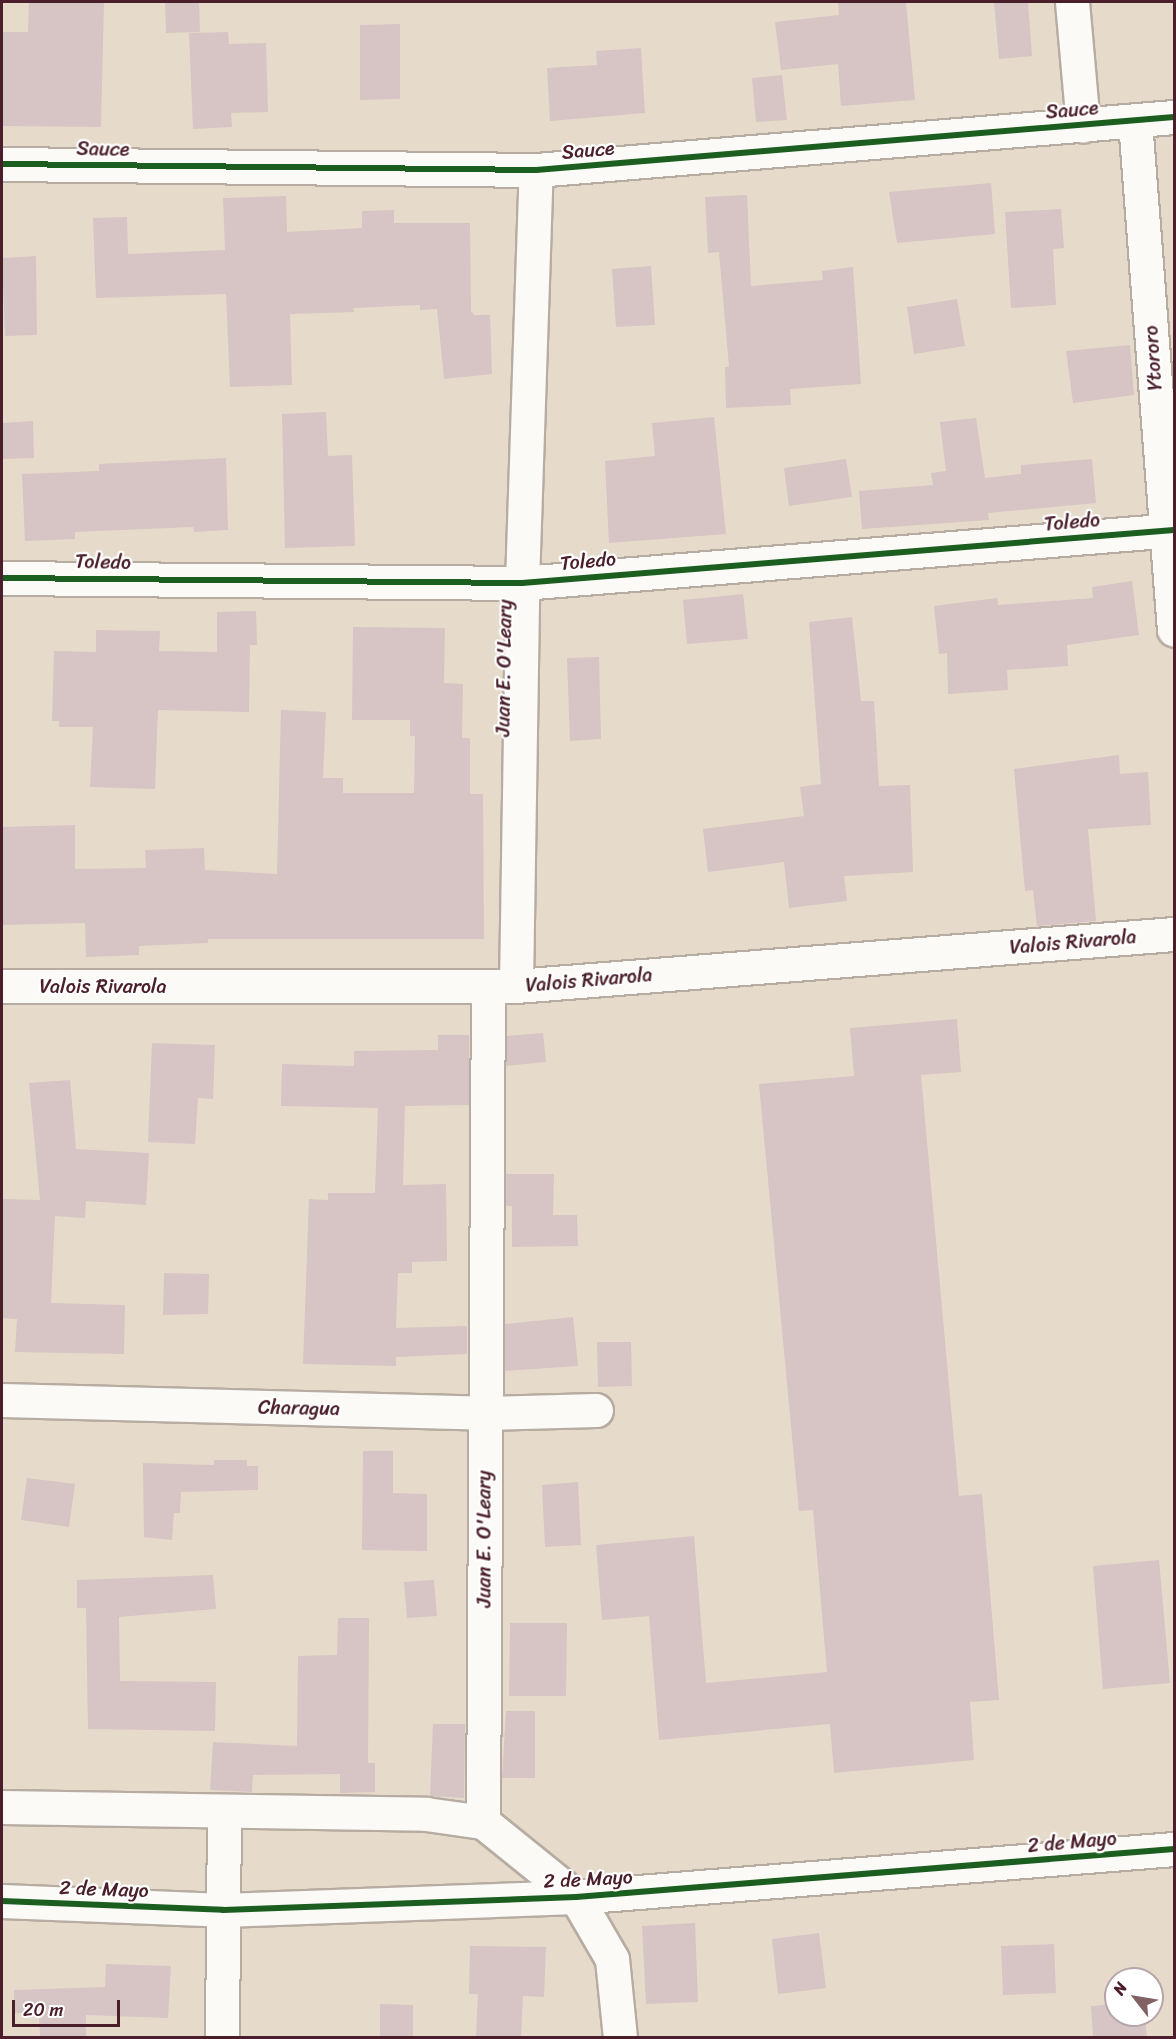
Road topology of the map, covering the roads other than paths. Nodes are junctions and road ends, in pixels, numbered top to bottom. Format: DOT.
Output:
graph roads {
  1 [pos="1072,2"];
  2 [pos="1174,117"];
  3 [pos="1135,121"];
  4 [pos="1083,126"];
  5 [pos="2,164"];
  6 [pos="536,170"];
  7 [pos="1171,530"];
  8 [pos="2,578"];
  9 [pos="522,583"];
  10 [pos="1174,630"];
  11 [pos="1174,934"];
  12 [pos="2,986"];
  13 [pos="502,986"];
  14 [pos="2,1400"];
  15 [pos="596,1410"];
  16 [pos="485,1413"];
  17 [pos="2,1807"];
  18 [pos="224,1811"];
  19 [pos="483,1822"];
  20 [pos="1174,1849"];
  21 [pos="576,1898"];
  22 [pos="2,1901"];
  23 [pos="223,1910"];
  24 [pos="222,2037"];
  25 [pos="620,2037"];
  1 -- 4 [label="street"];
  2 -- 3 [label="street, Sauce"];
  3 -- 4 [label="street, Sauce"];
  3 -- 7 [label="street, Ytororo"];
  4 -- 6 [label="street, Sauce"];
  5 -- 6 [label="street, Sauce"];
  6 -- 9 [label="street, Juan E. O'Leary"];
  7 -- 9 [label="street, Toledo"];
  7 -- 10 [label="street, Ytororo"];
  8 -- 9 [label="street, Toledo"];
  9 -- 13 [label="street, Juan E. O'Leary"];
  11 -- 13 [label="street, Valois Rivarola"];
  12 -- 13 [label="street, Valois Rivarola"];
  13 -- 16 [label="street, Juan E. O'Leary"];
  14 -- 16 [label="street, Charagua"];
  15 -- 16 [label="street, Charagua"];
  16 -- 19 [label="street, Juan E. O'Leary"];
  17 -- 18 [label="street"];
  18 -- 19 [label="street"];
  18 -- 23 [label="street"];
  19 -- 21 [label="street"];
  20 -- 21 [label="street, 2 de Mayo"];
  21 -- 23 [label="street, 2 de Mayo"];
  21 -- 25 [label="street"];
  22 -- 23 [label="street, 2 de Mayo"];
  23 -- 24 [label="street"];
}
